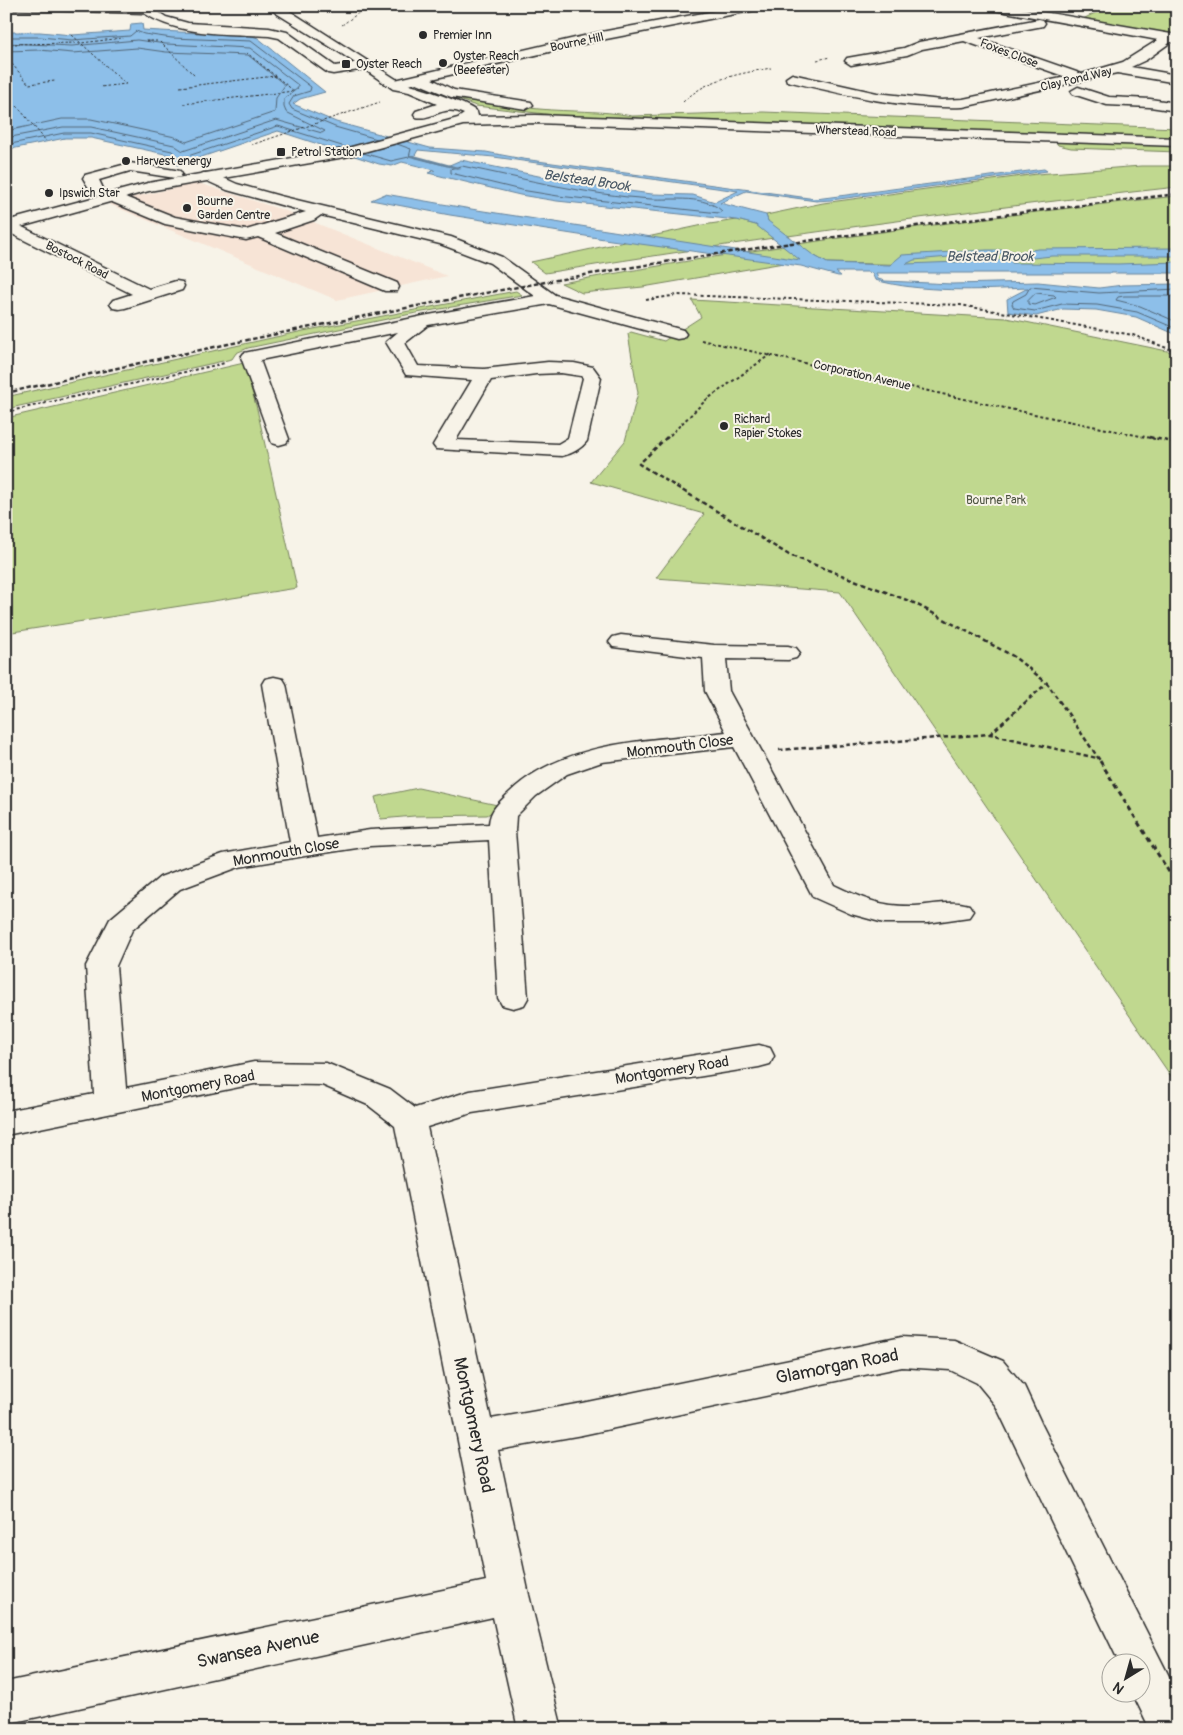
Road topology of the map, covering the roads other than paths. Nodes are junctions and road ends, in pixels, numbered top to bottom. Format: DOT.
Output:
graph roads {
  1 [pos="10,6"];
  2 [pos="275,6"];
  3 [pos="761,6"];
  4 [pos="989,6"];
  5 [pos="144,8"];
  6 [pos="1039,23"];
  7 [pos="965,37"];
  8 [pos="1172,39"];
  9 [pos="851,61"];
  10 [pos="366,65"];
  11 [pos="1118,69"];
  12 [pos="792,78"];
  13 [pos="420,79"];
  14 [pos="1177,79"];
  15 [pos="397,85"];
  16 [pos="1079,85"];
  17 [pos="871,87"];
  18 [pos="857,93"];
  19 [pos="526,105"];
  20 [pos="1177,107"];
  21 [pos="421,115"];
  22 [pos="459,116"];
  23 [pos="1177,142"];
  24 [pos="208,176"];
  25 [pos="104,194"];
  26 [pos="318,210"];
  27 [pos="7,221"];
  28 [pos="260,232"];
  29 [pos="176,286"];
  30 [pos="391,287"];
  31 [pos="147,295"];
  32 [pos="550,299"];
  33 [pos="119,304"];
  34 [pos="423,321"];
  35 [pos="677,334"];
  36 [pos="484,375"];
  37 [pos="278,439"];
  38 [pos="621,642"];
  39 [pos="714,652"];
  40 [pos="788,653"];
  41 [pos="274,684"];
  42 [pos="746,745"];
  43 [pos="502,831"];
  44 [pos="305,848"];
  45 [pos="959,911"];
  46 [pos="513,998"];
  47 [pos="759,1056"];
  48 [pos="111,1103"];
  49 [pos="410,1121"];
  50 [pos="6,1123"];
  51 [pos="477,1438"];
  52 [pos="509,1595"];
  53 [pos="1135,1652"];
  54 [pos="1150,1684"];
  55 [pos="6,1703"];
  56 [pos="540,1729"];
  57 [pos="1172,1729"];
  1 -- 5 [label="street"];
  2 -- 10 [label="street"];
  3 -- 13 [label="street, Bourne Hill"];
  4 -- 8 [label="street, Clay Pond Way"];
  5 -- 10 [label="street"];
  6 -- 7 [label="street, Foxes Close"];
  7 -- 9 [label="street, Foxes Close"];
  7 -- 16 [label="street, Foxes Close"];
  8 -- 11 [label="street, Clay Pond Way"];
  10 -- 15 [label="street"];
  11 -- 14 [label="street"];
  11 -- 16 [label="street, Clay Pond Way"];
  12 -- 18 [label="street, Clay Pond Way"];
  13 -- 15 [label="street, Bourne Hill"];
  13 -- 19 [label="street"];
  15 -- 21 [label="street"];
  15 -- 22 [label="street"];
  16 -- 18 [label="street, Clay Pond Way"];
  16 -- 20 [label="street, Foxes Close"];
  17 -- 18 [label="street"];
  21 -- 22 [label="street"];
  21 -- 25 [label="street"];
  22 -- 23 [label="street, Wherstead Road"];
  22 -- 24 [label="street"];
  24 -- 25 [label="street"];
  24 -- 26 [label="street"];
  25 -- 27 [label="street"];
  25 -- 28 [label="street"];
  26 -- 28 [label="street"];
  26 -- 32 [label="street"];
  27 -- 31 [label="street, Bostock Road"];
  28 -- 30 [label="street"];
  29 -- 31 [label="street"];
  31 -- 33 [label="street"];
  32 -- 34 [label="street"];
  32 -- 35 [label="street"];
  34 -- 36 [label="street"];
  34 -- 37 [label="street"];
  36 -- 36 [label="street"];
  38 -- 39 [label="street"];
  39 -- 40 [label="street"];
  39 -- 42 [label="street, Monmouth Close"];
  41 -- 44 [label="street"];
  42 -- 43 [label="street, Monmouth Close"];
  42 -- 45 [label="street, Monmouth Close"];
  43 -- 44 [label="street, Monmouth Close"];
  43 -- 46 [label="street, Monmouth Close"];
  44 -- 48 [label="street, Monmouth Close"];
  47 -- 49 [label="street, Montgomery Road"];
  48 -- 49 [label="street, Montgomery Road"];
  48 -- 50 [label="street, Montgomery Road"];
  49 -- 51 [label="street, Montgomery Road"];
  51 -- 52 [label="street, Montgomery Road"];
  51 -- 53 [label="street, Glamorgan Road"];
  52 -- 55 [label="street, Swansea Avenue"];
  52 -- 56 [label="street, Montgomery Road"];
  54 -- 57 [label="street, Glamorgan Road"];
}
